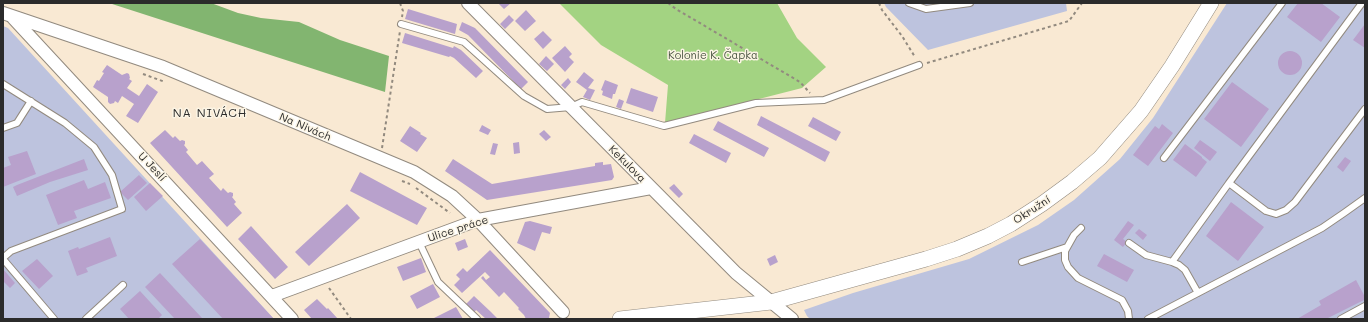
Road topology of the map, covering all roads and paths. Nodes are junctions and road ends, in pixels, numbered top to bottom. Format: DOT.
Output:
graph roads {
  1 [pos="400,3"];
  2 [pos="468,3"];
  3 [pos="668,3"];
  4 [pos="879,3"];
  5 [pos="909,3"];
  6 [pos="970,3"];
  7 [pos="1082,3"];
  8 [pos="1211,3"];
  9 [pos="1282,3"];
  10 [pos="1362,3"];
  11 [pos="7,15"];
  12 [pos="401,24"];
  13 [pos="919,65"];
  14 [pos="3,84"];
  15 [pos="815,100"];
  16 [pos="30,101"];
  17 [pos="571,107"];
  18 [pos="1365,109"];
  19 [pos="3,128"];
  20 [pos="380,158"];
  21 [pos="1164,158"];
  22 [pos="397,179"];
  23 [pos="1229,183"];
  24 [pos="652,188"];
  25 [pos="1365,198"];
  26 [pos="450,213"];
  27 [pos="478,220"];
  28 [pos="1081,228"];
  29 [pos="419,242"];
  30 [pos="1129,243"];
  31 [pos="1067,247"];
  32 [pos="3,259"];
  33 [pos="1022,262"];
  34 [pos="1172,262"];
  35 [pos="123,285"];
  36 [pos="327,285"];
  37 [pos="1198,292"];
  38 [pos="272,296"];
  39 [pos="771,302"];
  40 [pos="1365,306"];
  41 [pos="563,312"];
  42 [pos="54,319"];
  43 [pos="86,319"];
  44 [pos="292,319"];
  45 [pos="351,319"];
  46 [pos="477,319"];
  47 [pos="620,319"];
  48 [pos="792,319"];
  49 [pos="1129,319"];
  50 [pos="1148,319"];
  51 [pos="1341,319"];
  1 -- 12 [label="path"];
  2 -- 17 [label="street, Kekulova"];
  3 -- 15 [label="path"];
  4 -- 13 [label="path"];
  5 -- 6 [label="lane"];
  7 -- 13 [label="path"];
  8 -- 39 [label="street, Okružní"];
  9 -- 21 [label="lane"];
  10 -- 23 [label="lane"];
  11 -- 20 [label="street, Na Nivách"];
  11 -- 38 [label="street, U Jeslí"];
  12 -- 17 [label="lane"];
  12 -- 20 [label="path"];
  13 -- 15 [label="lane"];
  14 -- 16 [label="lane"];
  15 -- 17 [label="lane"];
  16 -- 19 [label="lane"];
  16 -- 32 [label="lane"];
  17 -- 24 [label="street, Kekulova"];
  18 -- 23 [label="lane"];
  20 -- 27 [label="street, Na Nivách"];
  22 -- 26 [label="path"];
  23 -- 34 [label="lane"];
  24 -- 27 [label="street, Ulice práce"];
  24 -- 39 [label="street, Kekulova"];
  25 -- 37 [label="lane"];
  27 -- 29 [label="street, Ulice práce"];
  27 -- 41 [label="street, Na Nivách"];
  28 -- 31 [label="lane"];
  29 -- 38 [label="street, Ulice práce"];
  29 -- 46 [label="lane"];
  30 -- 34 [label="lane"];
  31 -- 33 [label="lane"];
  31 -- 49 [label="lane"];
  32 -- 42 [label="lane"];
  34 -- 37 [label="lane"];
  35 -- 43 [label="lane"];
  36 -- 45 [label="path"];
  37 -- 50 [label="lane"];
  38 -- 44 [label="street, U Jeslí"];
  39 -- 47 [label="street, Okružní"];
  39 -- 48 [label="street, Kekulova"];
  40 -- 51 [label="lane"];
}
